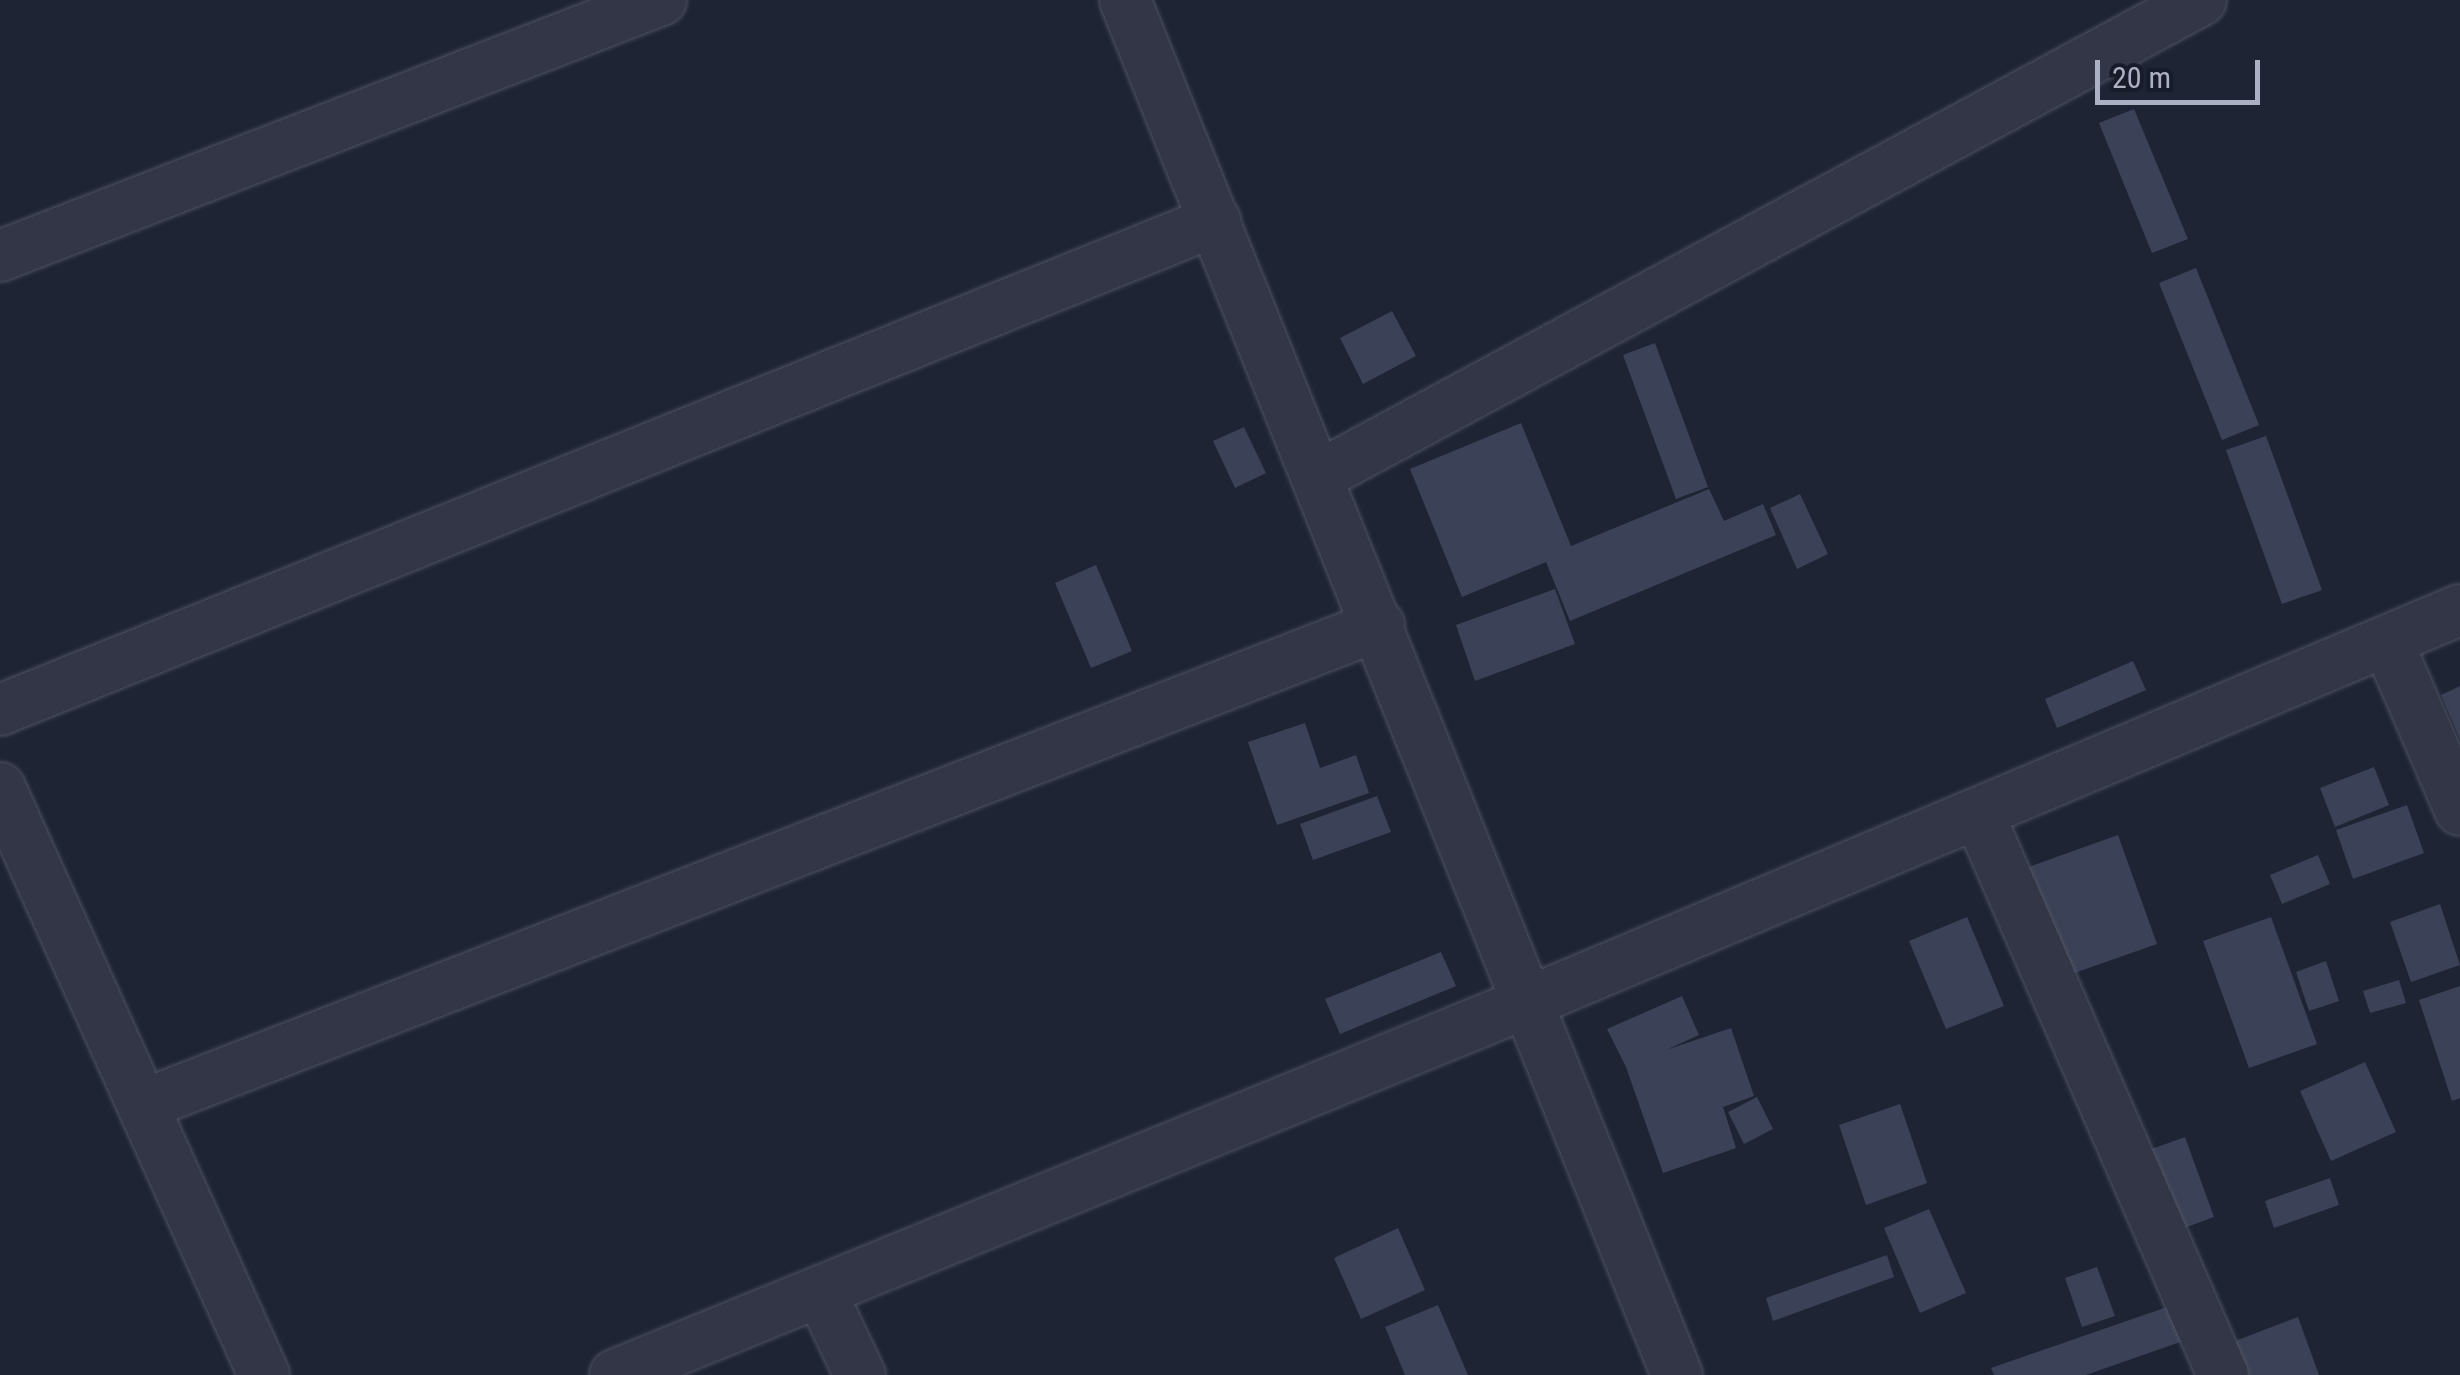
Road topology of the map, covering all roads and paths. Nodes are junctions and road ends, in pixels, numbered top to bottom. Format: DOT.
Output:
graph roads {
  1 [pos="662,0"];
  2 [pos="1126,0"];
  3 [pos="2202,0"];
  4 [pos="1215,222"];
  5 [pos="0,256"];
  6 [pos="1318,476"];
  7 [pos="2460,610"];
  8 [pos="1379,625"];
  9 [pos="2387,640"];
  10 [pos="0,710"];
  11 [pos="0,788"];
  12 [pos="2460,810"];
  13 [pos="1978,812"];
  14 [pos="1531,1001"];
  15 [pos="143,1105"];
  16 [pos="821,1292"];
  17 [pos="264,1375"];
  18 [pos="614,1375"];
  19 [pos="860,1375"];
  20 [pos="1678,1375"];
  21 [pos="2223,1375"];
  1 -- 5 [label="street"];
  2 -- 4 [label="street"];
  3 -- 6 [label="street"];
  4 -- 6 [label="street"];
  4 -- 10 [label="street"];
  6 -- 8 [label="street"];
  7 -- 9 [label="street"];
  8 -- 14 [label="street"];
  8 -- 15 [label="street"];
  9 -- 12 [label="street"];
  9 -- 13 [label="street"];
  11 -- 15 [label="street"];
  13 -- 14 [label="street"];
  13 -- 21 [label="street"];
  14 -- 16 [label="street"];
  14 -- 20 [label="street"];
  15 -- 17 [label="street"];
  16 -- 18 [label="street"];
  16 -- 19 [label="street"];
}
